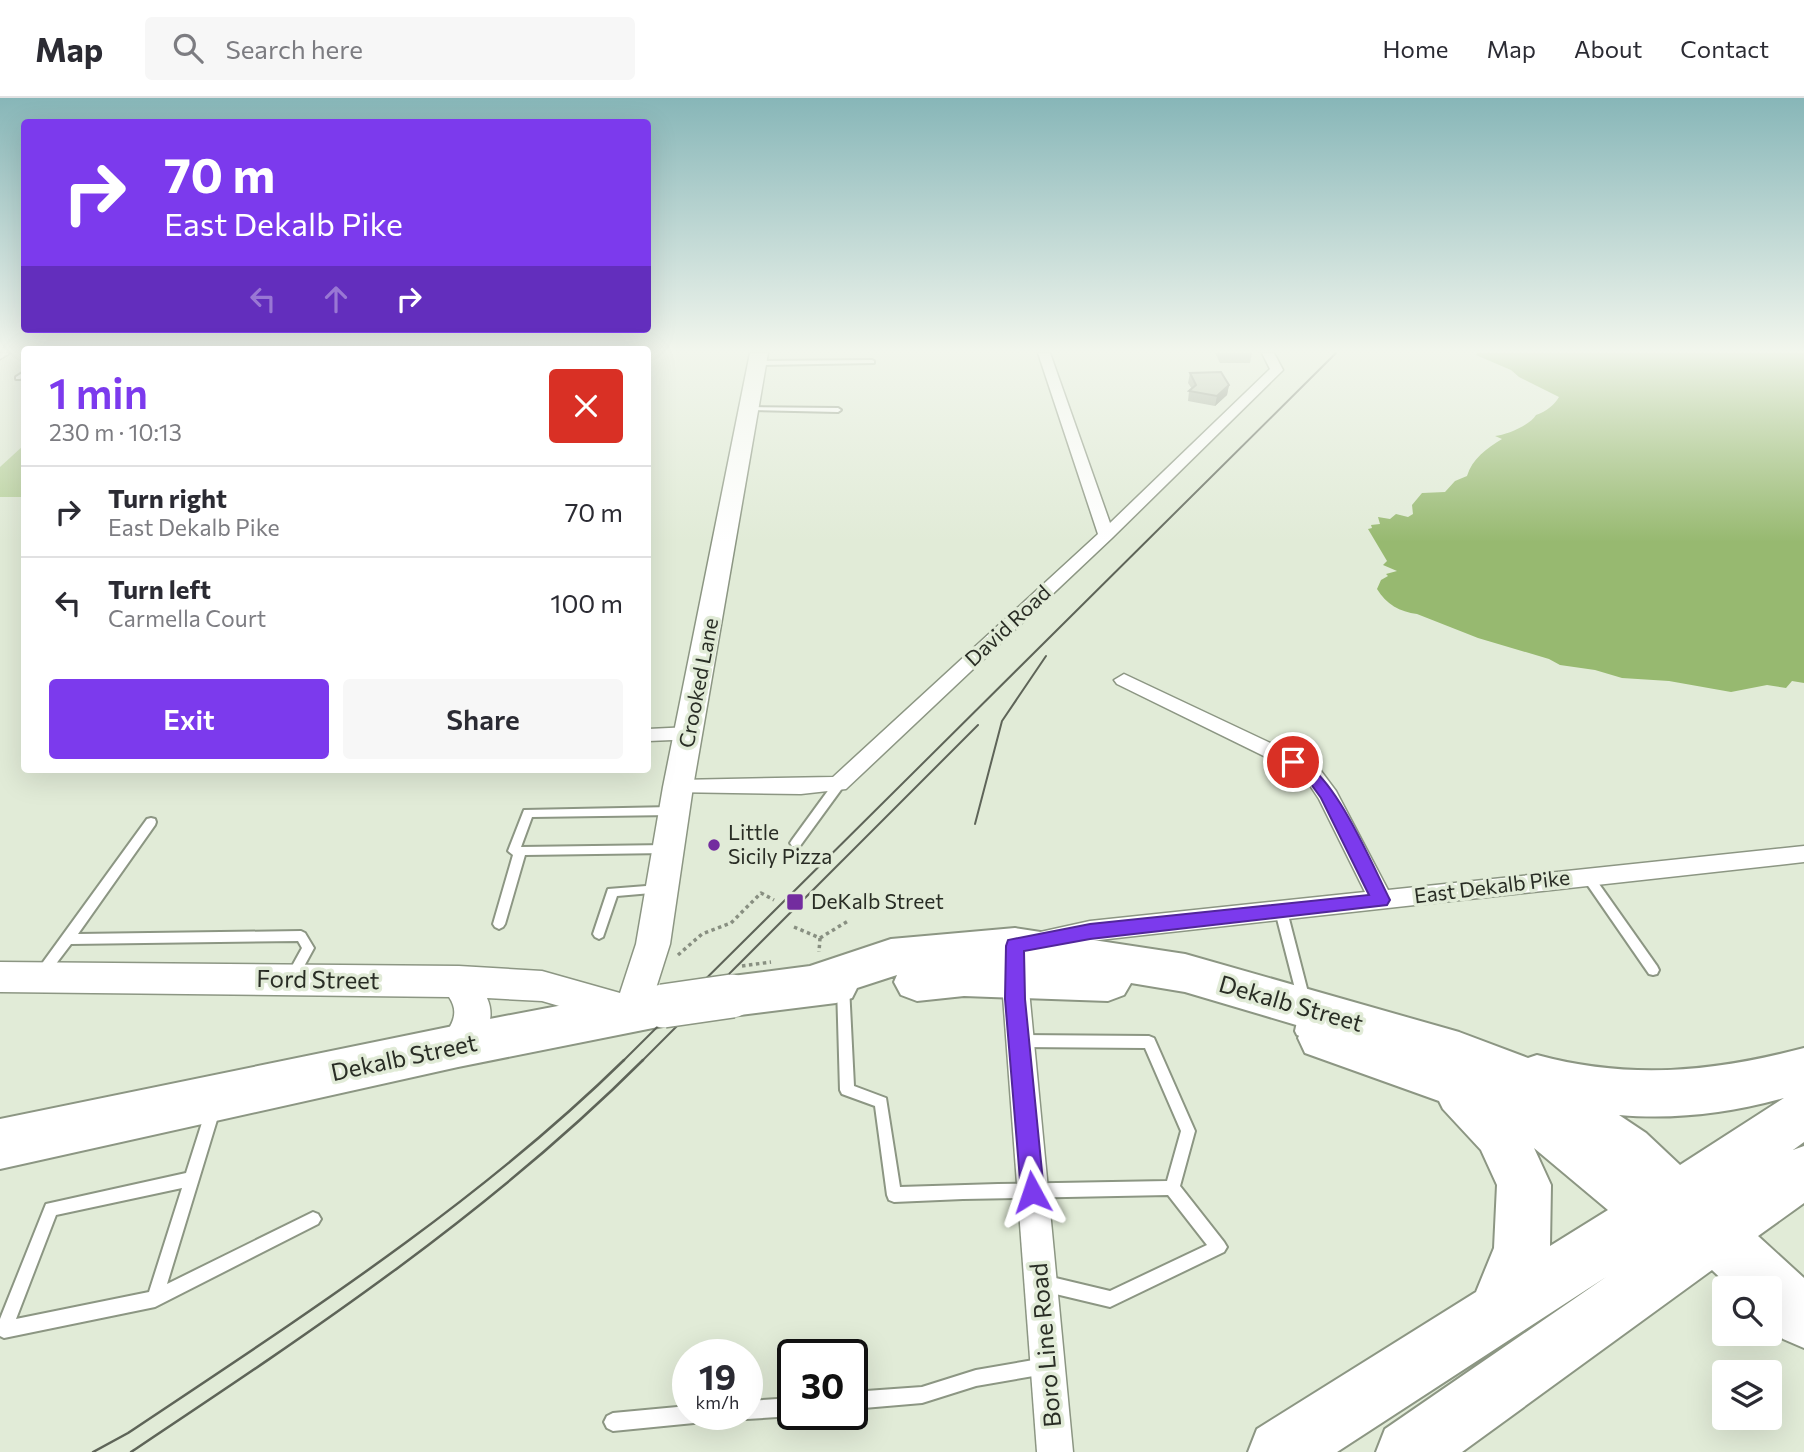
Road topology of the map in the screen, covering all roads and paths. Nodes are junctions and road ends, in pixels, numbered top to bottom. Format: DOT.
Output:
graph roads {
  1 [pos="748,416"];
  2 [pos="1065,416"];
  3 [pos="1229,416"];
  4 [pos="1106,536"];
  5 [pos="1124,680"];
  6 [pos="690,734"];
  7 [pos="651,735"];
  8 [pos="839,784"];
  9 [pos="676,799"];
  10 [pos="151,822"];
  11 [pos="796,843"];
  12 [pos="668,849"];
  13 [pos="520,851"];
  14 [pos="1804,854"];
  15 [pos="1588,877"];
  16 [pos="662,889"];
  17 [pos="774,900"];
  18 [pos="1381,900"];
  19 [pos="1281,911"];
  20 [pos="848,921"];
  21 [pos="499,924"];
  22 [pos="794,928"];
  23 [pos="599,934"];
  24 [pos="820,938"];
  25 [pos="68,939"];
  26 [pos="672,960"];
  27 [pos="1014,962"];
  28 [pos="1653,971"];
  29 [pos="824,975"];
  30 [pos="0,976"];
  31 [pos="39,977"];
  32 [pos="290,979"];
  33 [pos="459,981"];
  34 [pos="648,1009"];
  35 [pos="1304,1019"];
  36 [pos="1018,1041"];
  37 [pos="458,1046"];
  38 [pos="1455,1067"];
  39 [pos="1804,1070"];
  40 [pos="217,1098"];
  41 [pos="1804,1112"];
  42 [pos="0,1144"];
  43 [pos="1804,1171"];
  44 [pos="192,1179"];
  45 [pos="1172,1188"];
  46 [pos="1032,1192"];
  47 [pos="313,1219"];
  48 [pos="1685,1223"];
  49 [pos="1040,1282"];
  50 [pos="155,1299"];
  51 [pos="1499,1310"];
  52 [pos="1804,1318"];
  53 [pos="1048,1366"];
  54 [pos="868,1400"];
  55 [pos="672,1416"];
  56 [pos="613,1422"];
  57 [pos="1055,1452"];
  58 [pos="1280,1452"];
  59 [pos="1408,1452"];
  1 -- 6 [label="street, Crooked Lane"];
  2 -- 4 [label="street"];
  3 -- 4 [label="street, David Road"];
  4 -- 8 [label="street, David Road"];
  5 -- 18 [label="street"];
  6 -- 7 [label="street"];
  6 -- 9 [label="street, Crooked Lane"];
  8 -- 9 [label="street"];
  8 -- 11 [label="lane"];
  9 -- 12 [label="street, Crooked Lane"];
  9 -- 13 [label="lane"];
  10 -- 25 [label="lane"];
  12 -- 13 [label="lane"];
  12 -- 16 [label="street, Crooked Lane"];
  13 -- 21 [label="lane"];
  14 -- 15 [label="street, East Dekalb Pike"];
  15 -- 18 [label="street, East Dekalb Pike"];
  15 -- 28 [label="lane"];
  16 -- 23 [label="lane"];
  16 -- 34 [label="street, Crooked Lane"];
  17 -- 26 [label="path"];
  18 -- 19 [label="street, East Dekalb Pike"];
  19 -- 27 [label="street, East Dekalb Pike"];
  19 -- 35 [label="lane"];
  20 -- 24 [label="path"];
  22 -- 24 [label="path"];
  24 -- 29 [label="path"];
  25 -- 31 [label="lane"];
  25 -- 32 [label="lane"];
  27 -- 29 [label="highway, Dekalb Street"];
  27 -- 35 [label="highway, Dekalb Street"];
  27 -- 36 [label="street, Boro Line Road"];
  29 -- 34 [label="highway, Dekalb Street, bridge"];
  29 -- 46 [label="lane"];
  30 -- 31 [label="street, Ford Street"];
  31 -- 32 [label="street, Ford Street"];
  32 -- 33 [label="street, Ford Street"];
  33 -- 34 [label="street, Ford Street"];
  33 -- 37 [label="street"];
  34 -- 37 [label="highway, Dekalb Street"];
  35 -- 38 [label="highway, Dekalb Street"];
  36 -- 45 [label="lane"];
  36 -- 46 [label="street, Boro Line Road"];
  37 -- 40 [label="highway, Dekalb Street"];
  38 -- 39 [label="highway"];
  38 -- 48 [label="highway, Dekalb Street"];
  38 -- 51 [label="highway"];
  40 -- 42 [label="highway, Dekalb Street"];
  40 -- 44 [label="lane"];
  41 -- 48 [label="highway"];
  43 -- 48 [label="highway"];
  44 -- 50 [label="lane"];
  44 -- 50 [label="lane"];
  45 -- 46 [label="lane"];
  45 -- 49 [label="lane"];
  46 -- 49 [label="street, Boro Line Road"];
  47 -- 50 [label="lane"];
  48 -- 51 [label="highway"];
  48 -- 52 [label="highway, Dekalb Street"];
  48 -- 59 [label="highway"];
  49 -- 53 [label="street, Boro Line Road"];
  51 -- 58 [label="highway"];
  53 -- 54 [label="lane"];
  53 -- 57 [label="street, Boro Line Road"];
  55 -- 56 [label="lane"];
}
